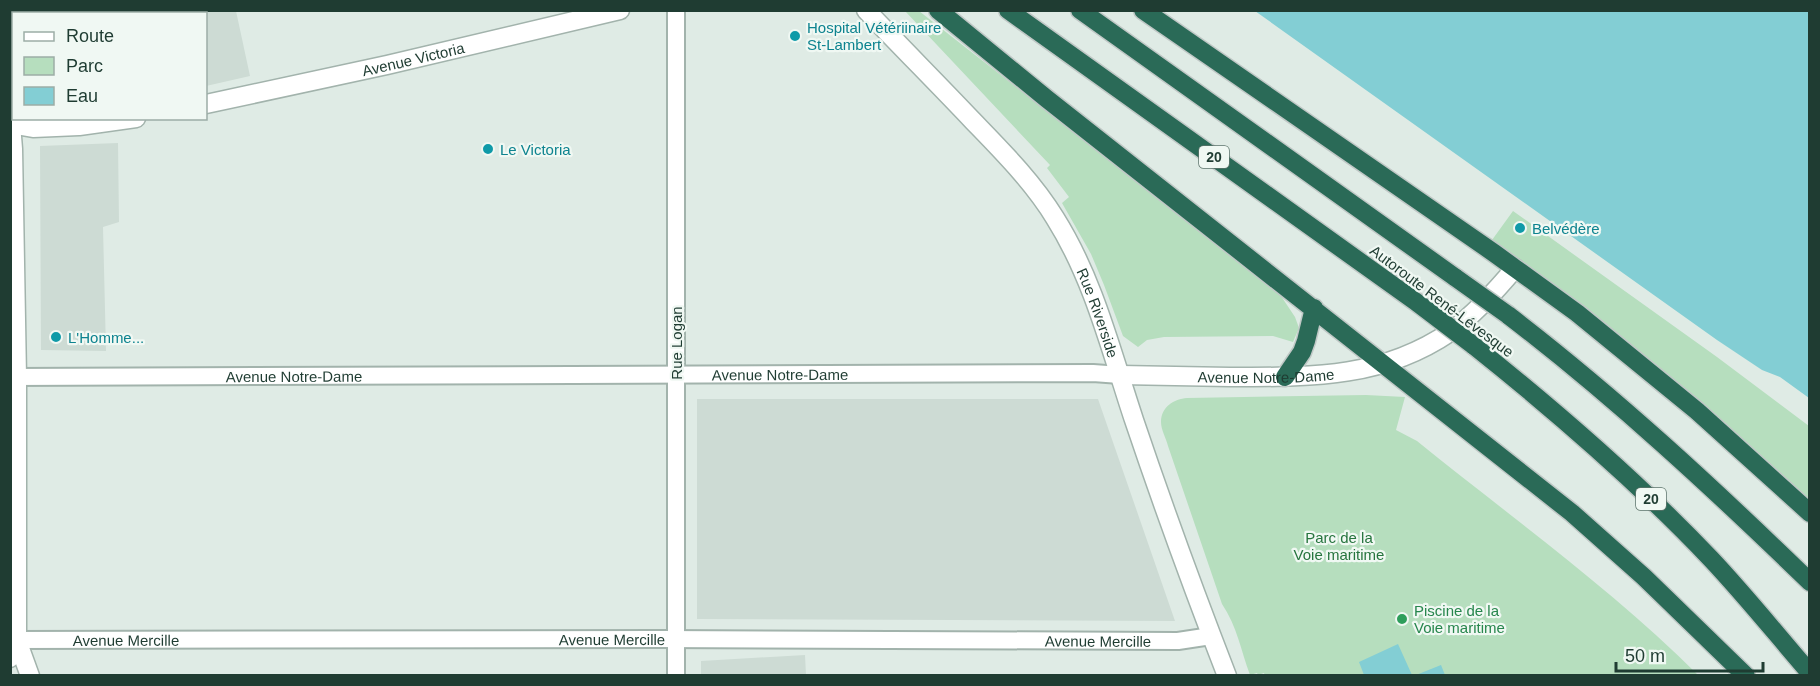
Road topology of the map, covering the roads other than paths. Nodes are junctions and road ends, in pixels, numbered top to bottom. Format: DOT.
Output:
graph roads {
  1 [pos="620,10"];
  2 [pos="676,10"];
  3 [pos="866,10"];
  4 [pos="938,10"];
  5 [pos="1008,10"];
  6 [pos="1080,10"];
  7 [pos="1143,10"];
  8 [pos="207,104"];
  9 [pos="122,120"];
  10 [pos="11,123"];
  11 [pos="1515,268"];
  12 [pos="1314,308"];
  13 [pos="1382,363"];
  14 [pos="676,375"];
  15 [pos="1120,375"];
  16 [pos="14,377"];
  17 [pos="1285,377"];
  18 [pos="1809,513"];
  19 [pos="1809,582"];
  20 [pos="1211,636"];
  21 [pos="676,639"];
  22 [pos="14,640"];
  23 [pos="10,658"];
  24 [pos="1809,673"];
  25 [pos="30,675"];
  26 [pos="676,675"];
  27 [pos="1227,675"];
  28 [pos="1746,675"];
  1 -- 8 [label="street, Avenue Victoria"];
  2 -- 14 [label="street, Rue Logan"];
  3 -- 15 [label="street, Rue Riverside"];
  4 -- 12 [label="highway"];
  5 -- 24 [label="highway, Autoroute René-Lévesque / 20, bridge"];
  6 -- 19 [label="highway, Autoroute René-Lévesque, bridge"];
  7 -- 11 [label="highway"];
  9 -- 10 [label="street"];
  10 -- 16 [label="street"];
  11 -- 13 [label="street, Avenue Notre-Dame"];
  11 -- 18 [label="highway"];
  12 -- 13 [label="highway"];
  12 -- 17 [label="highway"];
  13 -- 17 [label="street, Avenue Notre-Dame"];
  13 -- 28 [label="highway"];
  14 -- 15 [label="street, Avenue Notre-Dame"];
  14 -- 16 [label="street, Avenue Notre-Dame"];
  14 -- 21 [label="street, Rue Logan"];
  15 -- 17 [label="street, Avenue Notre-Dame"];
  15 -- 20 [label="street, Rue Riverside"];
  16 -- 22 [label="street"];
  20 -- 21 [label="street, Avenue Mercille"];
  20 -- 27 [label="street, Rue Riverside"];
  21 -- 22 [label="street, Avenue Mercille"];
  21 -- 26 [label="street, Rue Logan"];
  22 -- 23 [label="street"];
  22 -- 25 [label="street"];
}
